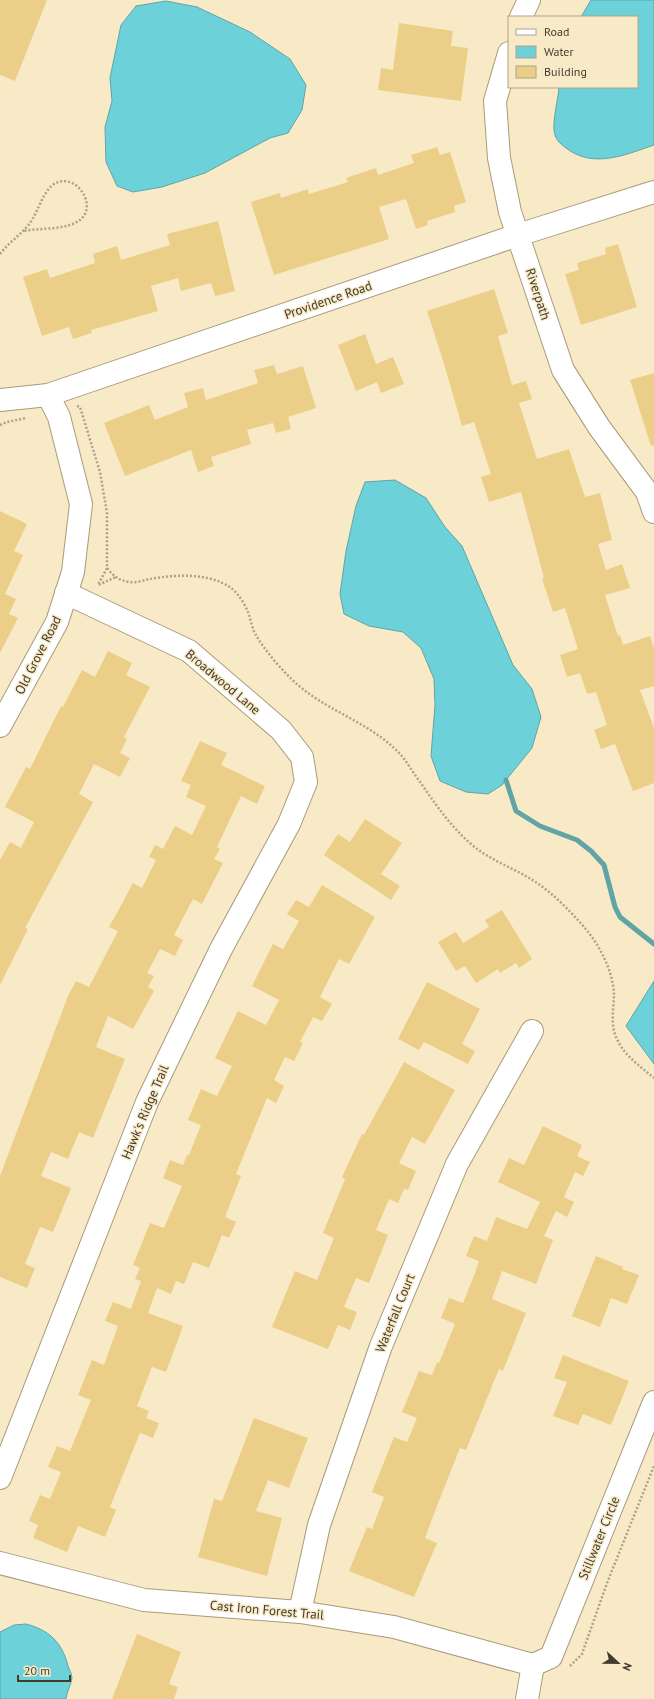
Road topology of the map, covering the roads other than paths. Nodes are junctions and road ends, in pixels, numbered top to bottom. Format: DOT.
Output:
graph roads {
  1 [pos="529,0"];
  2 [pos="521,16"];
  3 [pos="508,56"];
  4 [pos="654,192"];
  5 [pos="518,235"];
  6 [pos="0,400"];
  7 [pos="52,402"];
  8 [pos="651,490"];
  9 [pos="654,512"];
  10 [pos="66,593"];
  11 [pos="0,726"];
  12 [pos="302,757"];
  13 [pos="532,1031"];
  14 [pos="654,1402"];
  15 [pos="0,1478"];
  16 [pos="0,1563"];
  17 [pos="300,1612"];
  18 [pos="533,1665"];
  19 [pos="526,1699"];
  1 -- 2 [label="street"];
  3 -- 5 [label="street, Riverpath"];
  4 -- 5 [label="street, Providence Road"];
  5 -- 7 [label="street, Providence Road"];
  5 -- 8 [label="street, Riverpath"];
  6 -- 7 [label="street, Providence Road"];
  7 -- 10 [label="street, Old Grove Road"];
  8 -- 9 [label="street, Riverpath"];
  10 -- 11 [label="street, Old Grove Road"];
  10 -- 12 [label="street, Broadwood Lane"];
  12 -- 15 [label="street, Hawk's Ridge Trail"];
  13 -- 17 [label="street, Waterfall Court"];
  14 -- 18 [label="street, Stillwater Circle"];
  16 -- 17 [label="street, Cast Iron Forest Trail"];
  17 -- 18 [label="street, Cast Iron Forest Trail"];
  18 -- 19 [label="street"];
}
